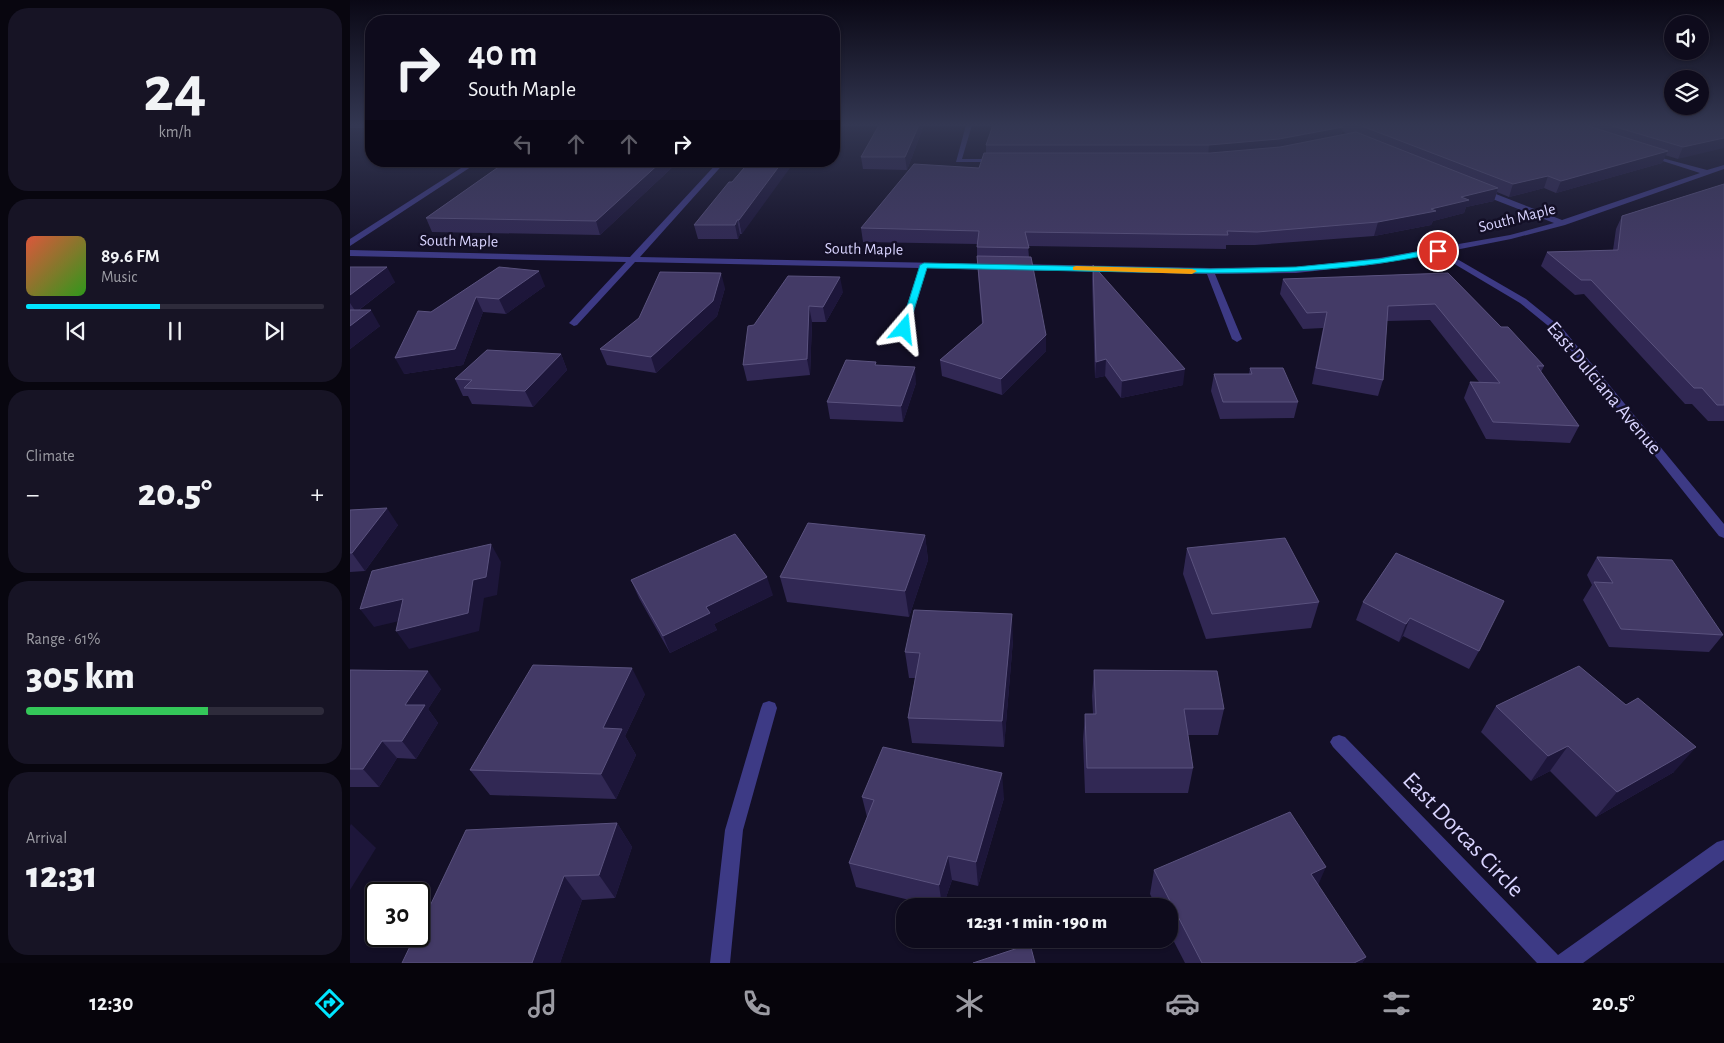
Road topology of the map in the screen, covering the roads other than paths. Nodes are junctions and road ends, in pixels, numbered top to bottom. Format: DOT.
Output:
graph roads {
  1 [pos="463,170"];
  2 [pos="715,170"];
  3 [pos="1698,170"];
  4 [pos="1713,170"];
  5 [pos="1705,172"];
  6 [pos="1471,187"];
  7 [pos="1562,223"];
  8 [pos="350,243"];
  9 [pos="1438,251"];
  10 [pos="350,253"];
  11 [pos="631,260"];
  12 [pos="924,265"];
  13 [pos="1210,272"];
  14 [pos="574,323"];
  15 [pos="904,329"];
  16 [pos="1238,339"];
  17 [pos="1724,533"];
  18 [pos="769,708"];
  19 [pos="1339,742"];
  20 [pos="1724,849"];
  21 [pos="720,963"];
  22 [pos="1551,963"];
  23 [pos="1565,963"];
  1 -- 8 [label="street"];
  2 -- 11 [label="street"];
  3 -- 5 [label="street"];
  4 -- 5 [label="street, South Maple"];
  5 -- 7 [label="street, South Maple"];
  6 -- 7 [label="street"];
  7 -- 9 [label="street, South Maple"];
  9 -- 13 [label="street, South Maple"];
  9 -- 17 [label="street, East Dulciana Avenue"];
  10 -- 11 [label="street, South Maple"];
  11 -- 12 [label="street, South Maple"];
  11 -- 14 [label="street"];
  12 -- 13 [label="street, South Maple"];
  12 -- 15 [label="street"];
  13 -- 16 [label="street"];
  18 -- 21 [label="street"];
  19 -- 22 [label="street, East Dorcas Circle"];
  20 -- 23 [label="street"];
}
